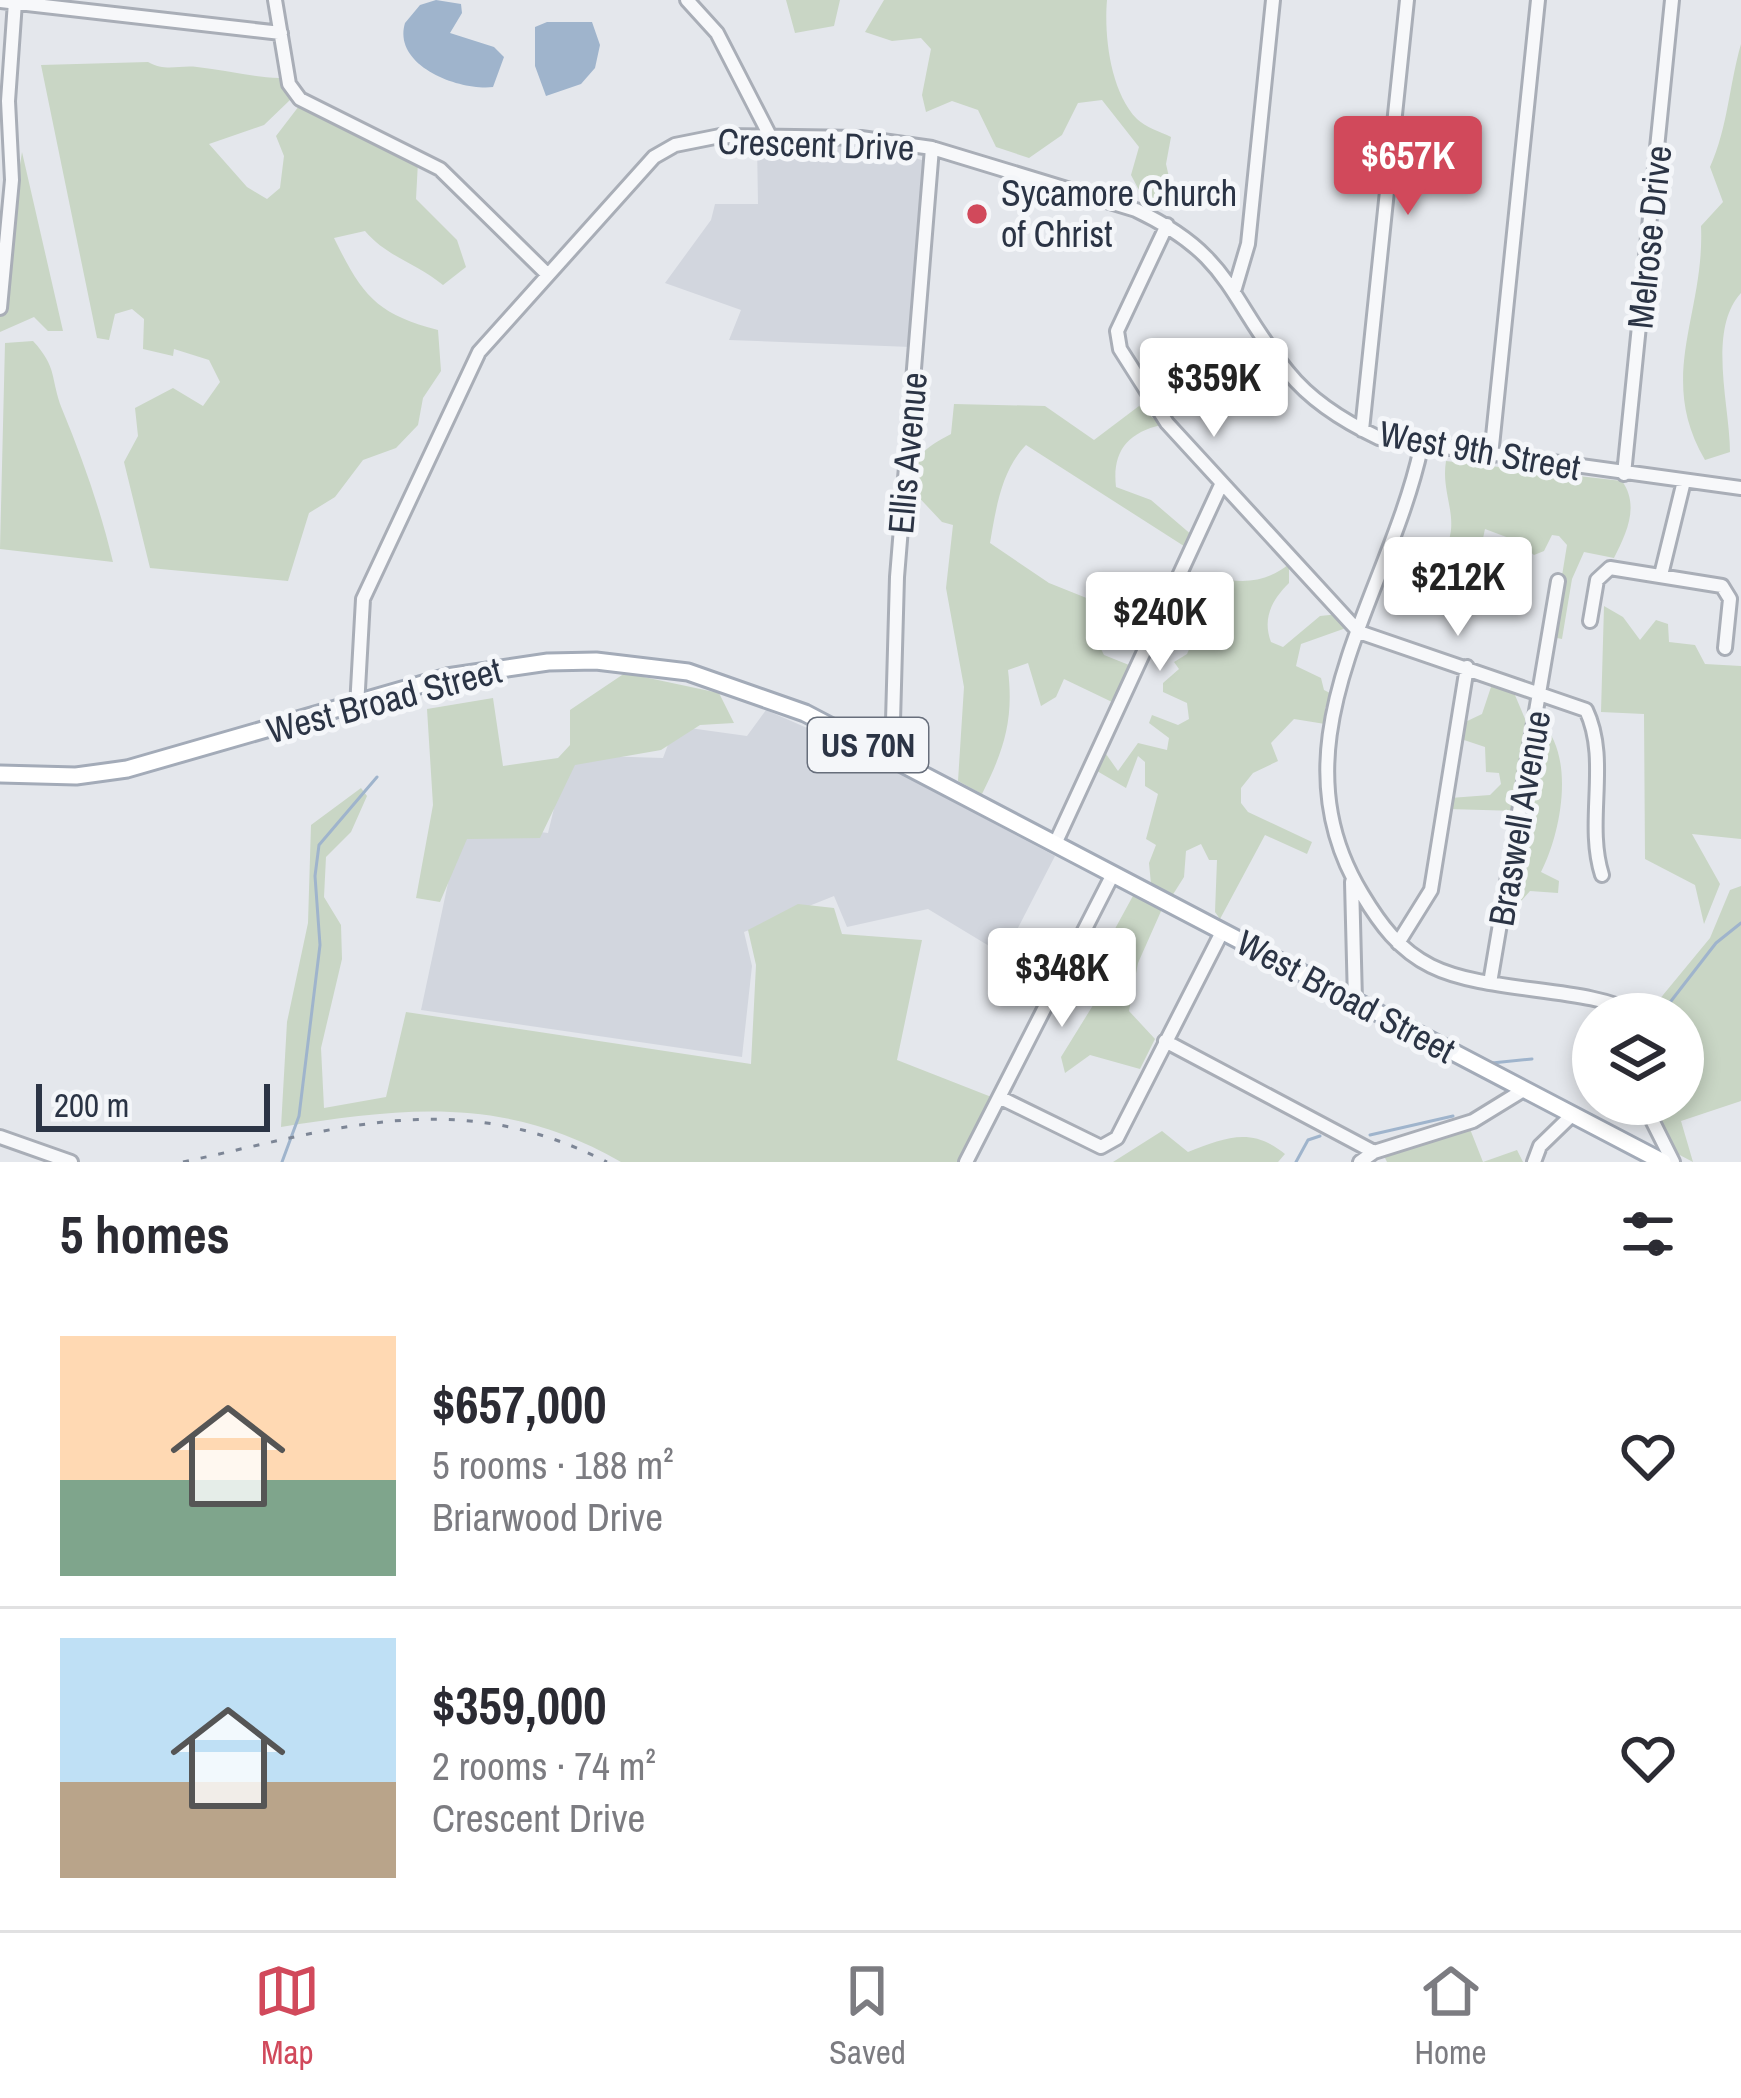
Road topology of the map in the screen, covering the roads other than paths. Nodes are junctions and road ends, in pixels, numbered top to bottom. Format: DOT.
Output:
graph roads {
  1 [pos="275,0"];
  2 [pos="686,0"];
  3 [pos="1273,0"];
  4 [pos="1407,0"];
  5 [pos="1538,0"];
  6 [pos="1672,0"];
  7 [pos="0,1"];
  8 [pos="15,2"];
  9 [pos="281,33"];
  10 [pos="4,104"];
  11 [pos="770,136"];
  12 [pos="932,148"];
  13 [pos="6,184"];
  14 [pos="1167,225"];
  15 [pos="2,265"];
  16 [pos="547,274"];
  17 [pos="1235,288"];
  18 [pos="0,308"];
  19 [pos="1362,430"];
  20 [pos="1421,448"];
  21 [pos="1491,456"];
  22 [pos="1624,474"];
  23 [pos="1684,481"];
  24 [pos="1221,485"];
  25 [pos="1741,488"];
  26 [pos="1661,575"];
  27 [pos="1558,581"];
  28 [pos="1590,621"];
  29 [pos="1359,632"];
  30 [pos="1725,648"];
  31 [pos="1467,667"];
  32 [pos="1541,693"];
  33 [pos="357,707"];
  34 [pos="892,758"];
  35 [pos="0,775"];
  36 [pos="1055,844"];
  37 [pos="1113,874"];
  38 [pos="1602,875"];
  39 [pos="1352,878"];
  40 [pos="1222,932"];
  41 [pos="1398,943"];
  42 [pos="1490,983"];
  43 [pos="1572,1000"];
  44 [pos="1355,1001"];
  45 [pos="1165,1041"];
  46 [pos="1525,1089"];
  47 [pos="1000,1098"];
  48 [pos="1572,1113"];
  49 [pos="1572,1115"];
  50 [pos="1594,1125"];
  51 [pos="1654,1125"];
  52 [pos="0,1137"];
  53 [pos="1374,1152"];
  54 [pos="71,1162"];
  55 [pos="966,1162"];
  56 [pos="1360,1162"];
  57 [pos="1534,1162"];
  58 [pos="1663,1162"];
  59 [pos="1673,1162"];
  1 -- 9 [label="street"];
  2 -- 11 [label="street"];
  3 -- 17 [label="street"];
  4 -- 19 [label="street"];
  5 -- 21 [label="street"];
  6 -- 22 [label="street, Melrose Drive"];
  7 -- 8 [label="street"];
  8 -- 9 [label="street"];
  8 -- 10 [label="street"];
  9 -- 16 [label="street"];
  10 -- 13 [label="street"];
  11 -- 12 [label="street, Crescent Drive"];
  11 -- 16 [label="street, Crescent Drive"];
  12 -- 14 [label="street, Crescent Drive"];
  12 -- 34 [label="street, Ellis Avenue"];
  13 -- 15 [label="street"];
  14 -- 17 [label="street, West 9th Street"];
  14 -- 24 [label="street"];
  15 -- 18 [label="street"];
  16 -- 33 [label="street, Crescent Drive"];
  17 -- 19 [label="street, West 9th Street"];
  19 -- 20 [label="street, West 9th Street"];
  20 -- 21 [label="street, West 9th Street"];
  20 -- 29 [label="street"];
  21 -- 22 [label="street, West 9th Street"];
  22 -- 23 [label="street, West 9th Street"];
  23 -- 25 [label="street, West 9th Street"];
  23 -- 26 [label="street"];
  24 -- 29 [label="street"];
  24 -- 36 [label="street"];
  26 -- 28 [label="street"];
  26 -- 30 [label="street"];
  27 -- 32 [label="street, Braswell Avenue"];
  29 -- 31 [label="street"];
  29 -- 39 [label="street"];
  31 -- 32 [label="street"];
  31 -- 41 [label="street"];
  32 -- 38 [label="street"];
  32 -- 42 [label="street, Braswell Avenue"];
  33 -- 34 [label="main road, West Broad Street / US 70N"];
  33 -- 35 [label="main road, West Broad Street / US 70N"];
  34 -- 36 [label="main road, West Broad Street / US 70N"];
  36 -- 37 [label="main road, West Broad Street / US 70N"];
  37 -- 40 [label="main road, West Broad Street / US 70N"];
  37 -- 47 [label="street"];
  39 -- 41 [label="street"];
  39 -- 44 [label="street"];
  40 -- 44 [label="main road, West Broad Street / US 70N"];
  40 -- 45 [label="street"];
  41 -- 42 [label="street"];
  42 -- 43 [label="street"];
  44 -- 46 [label="main road, West Broad Street / US 70N"];
  45 -- 47 [label="street"];
  45 -- 53 [label="street"];
  46 -- 48 [label="main road, West Broad Street / US 70N"];
  46 -- 53 [label="street"];
  47 -- 55 [label="street"];
  49 -- 57 [label="street"];
  50 -- 58 [label="main road, West Broad Street / US 70N"];
  51 -- 59 [label="street"];
  52 -- 54 [label="street"];
  53 -- 56 [label="street"];
}
